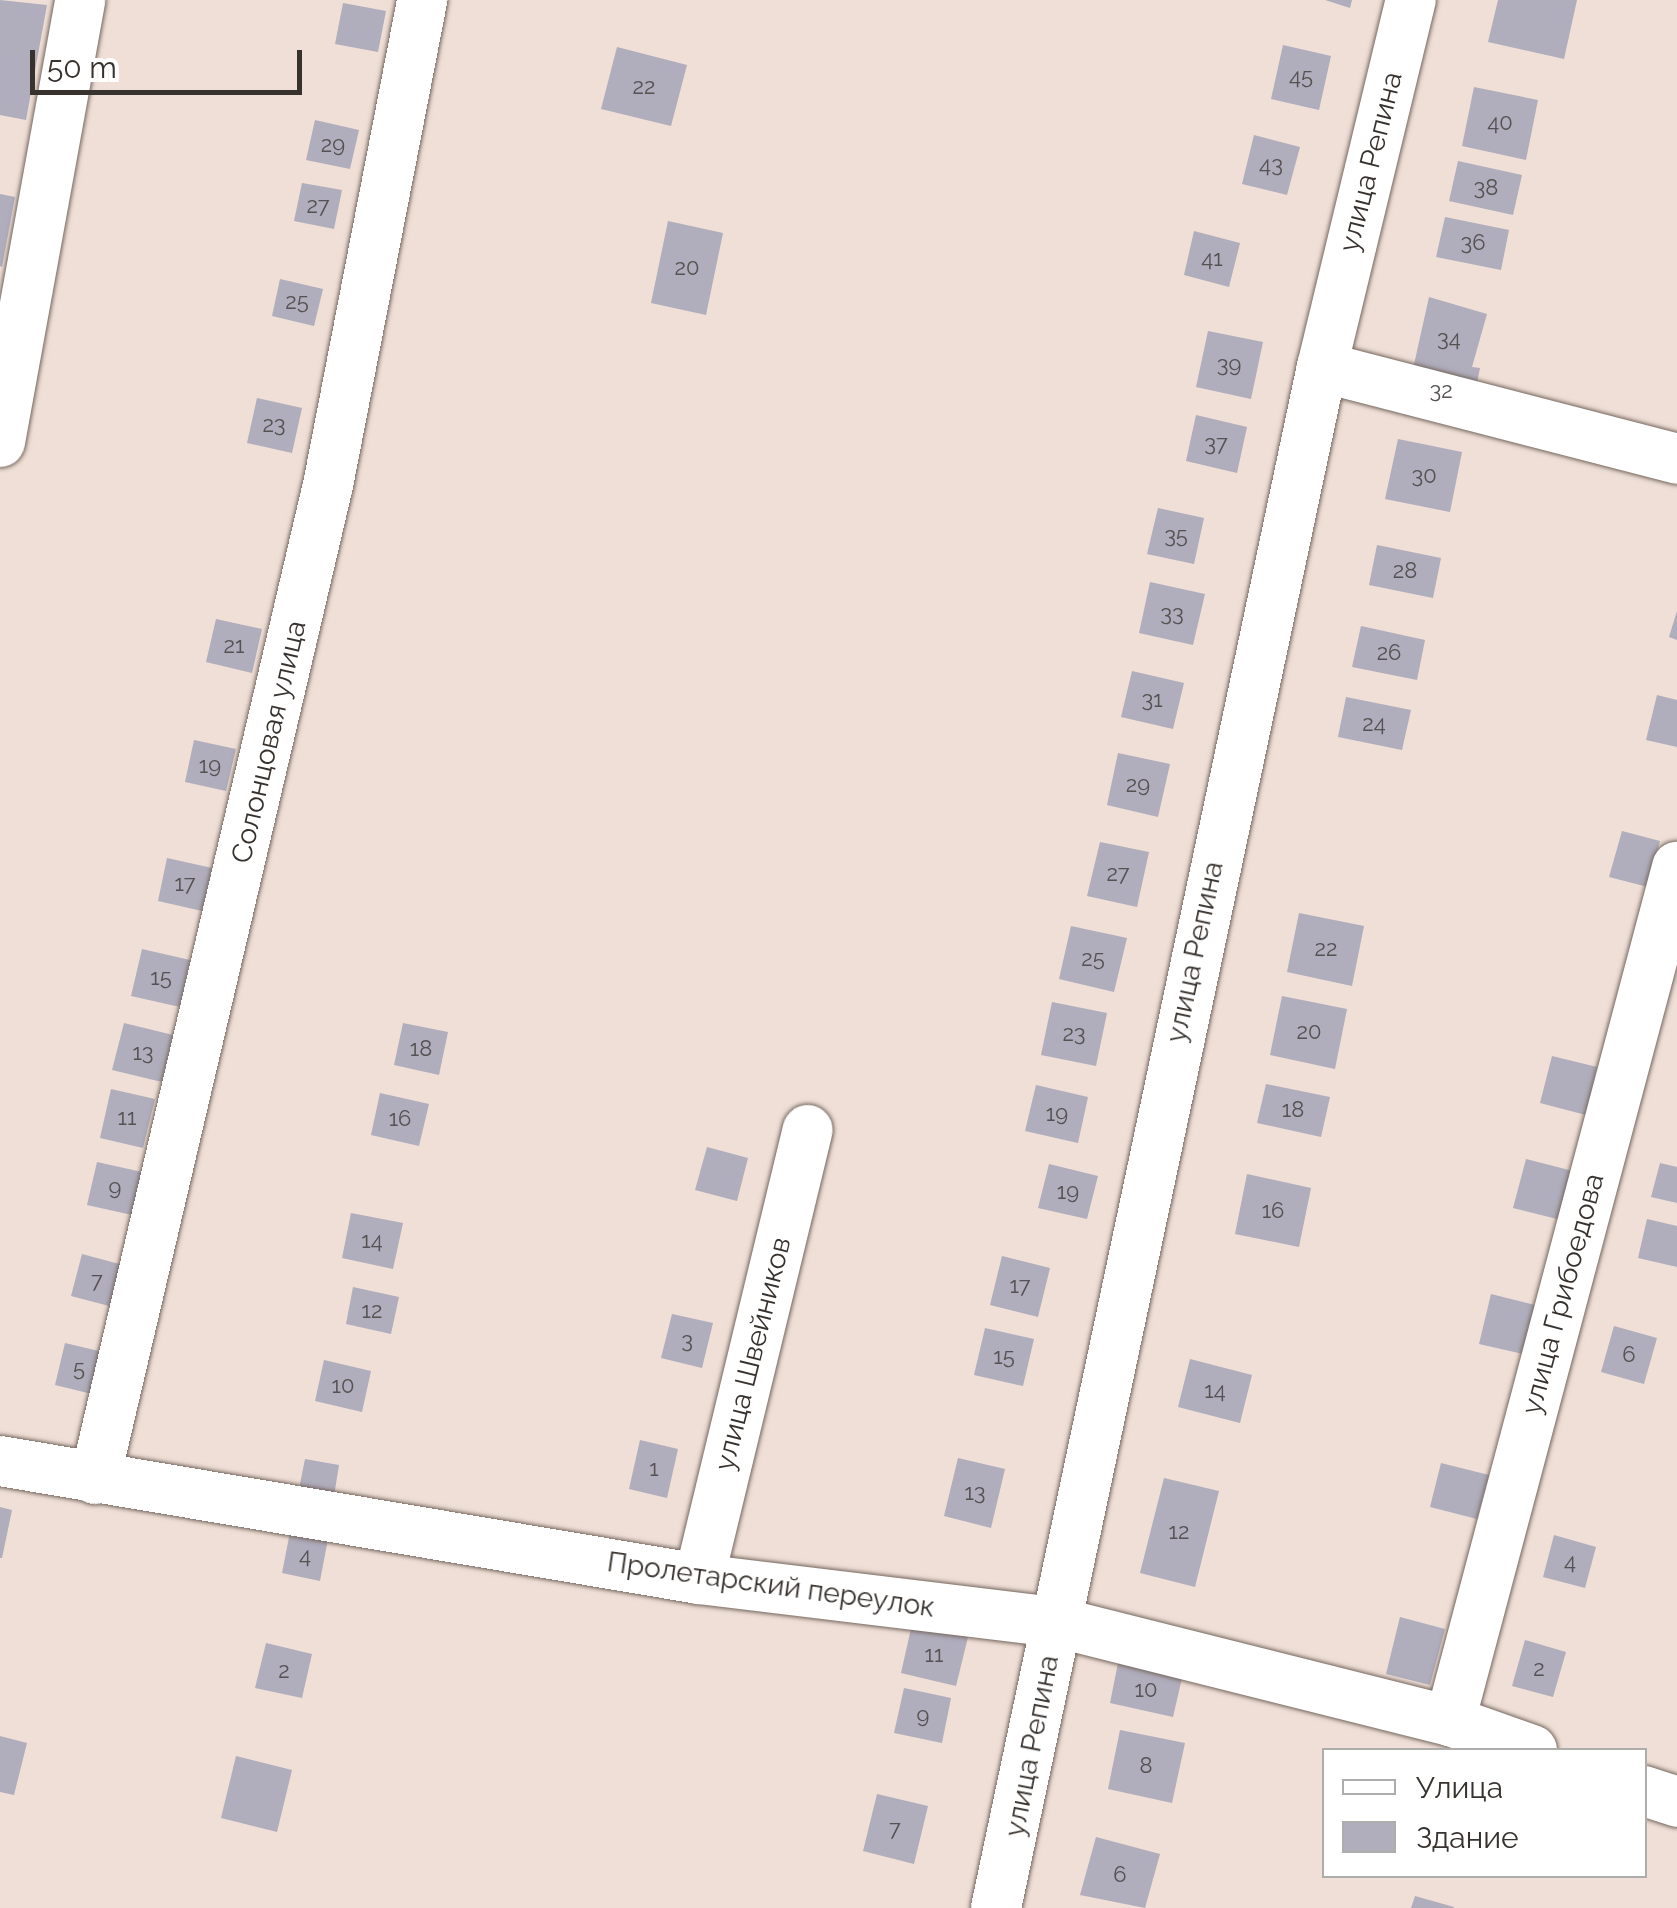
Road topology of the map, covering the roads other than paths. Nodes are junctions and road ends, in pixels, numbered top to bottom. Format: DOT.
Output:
graph roads {
  1 [pos="80,0"];
  2 [pos="422,0"];
  3 [pos="1410,0"];
  4 [pos="1322,368"];
  5 [pos="0,442"];
  6 [pos="1677,460"];
  7 [pos="1677,868"];
  8 [pos="808,1130"];
  9 [pos="0,1461"];
  10 [pos="94,1479"];
  11 [pos="699,1579"];
  12 [pos="1056,1622"];
  13 [pos="1450,1721"];
  14 [pos="1526,1748"];
  15 [pos="1647,1791"];
  16 [pos="1677,1802"];
  17 [pos="996,1908"];
  1 -- 5 [label="street"];
  2 -- 10 [label="street, Солонцовая улица"];
  3 -- 4 [label="street, улица Репина"];
  4 -- 6 [label="street"];
  4 -- 12 [label="street, улица Репина"];
  7 -- 13 [label="street, улица Грибоедова"];
  8 -- 11 [label="street, улица Швейников"];
  9 -- 10 [label="street, Пролетарский переулок"];
  10 -- 11 [label="street, Пролетарский переулок"];
  11 -- 12 [label="street, Пролетарский переулок"];
  12 -- 13 [label="street, Пролетарский переулок"];
  12 -- 17 [label="street, улица Репина"];
  13 -- 14 [label="street, Пролетарский переулок"];
  15 -- 16 [label="street"];
}
